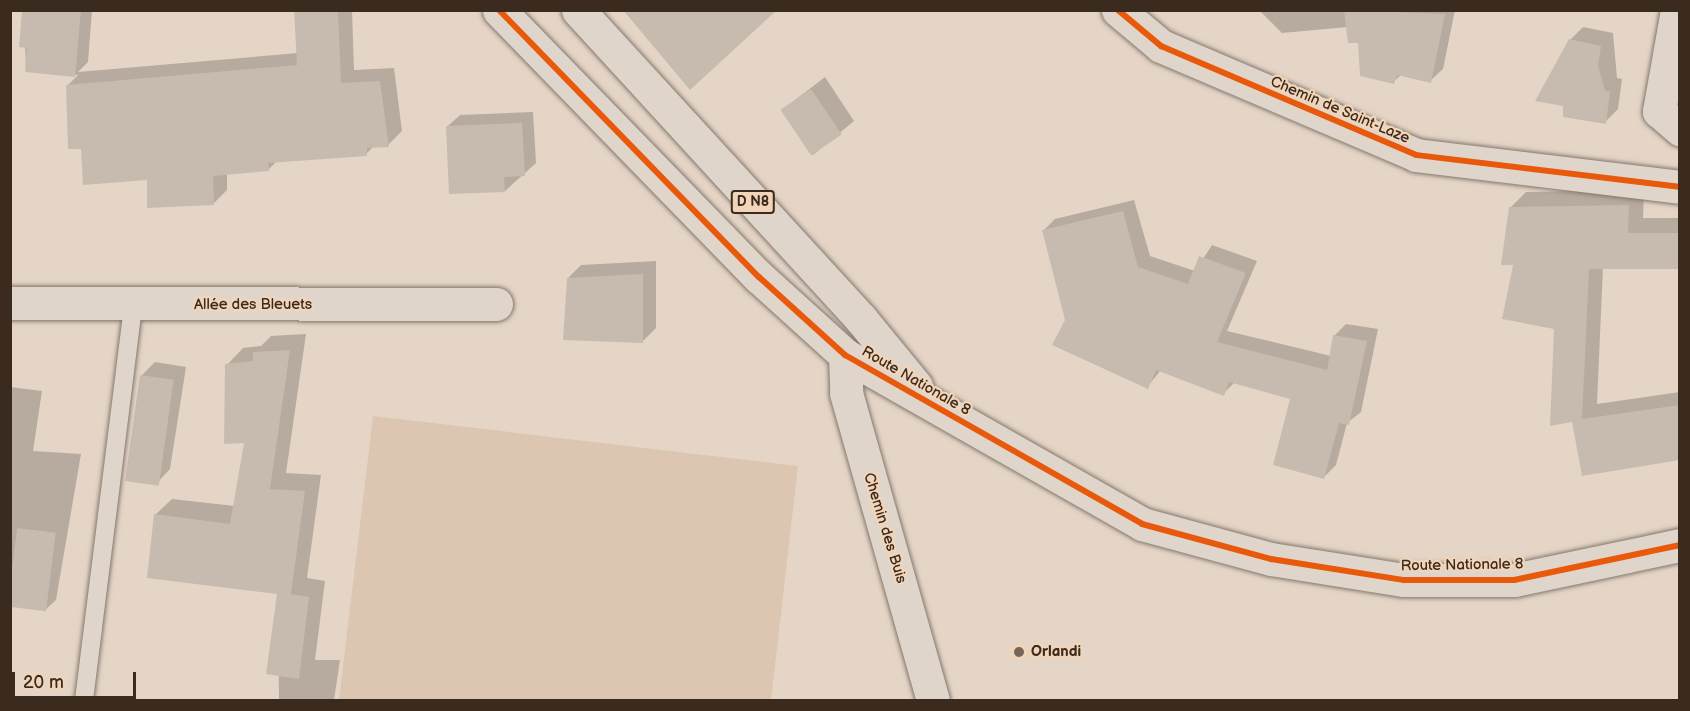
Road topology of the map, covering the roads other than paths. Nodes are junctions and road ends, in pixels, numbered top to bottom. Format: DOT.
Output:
graph roads {
  1 [pos="499,10"];
  2 [pos="578,10"];
  3 [pos="1118,10"];
  4 [pos="1677,10"];
  5 [pos="1680,129"];
  6 [pos="1680,187"];
  7 [pos="10,303"];
  8 [pos="496,304"];
  9 [pos="133,306"];
  10 [pos="845,355"];
  11 [pos="924,397"];
  12 [pos="1680,544"];
  13 [pos="84,700"];
  14 [pos="933,700"];
  1 -- 10 [label="main road, Route Nationale 8 / D N8"];
  2 -- 11 [label="main road, Route Nationale 8 / D N8"];
  3 -- 6 [label="main road, Chemin de Saint-Laze"];
  4 -- 5 [label="main road"];
  7 -- 9 [label="main road, Allée des Bleuets"];
  8 -- 9 [label="main road, Allée des Bleuets"];
  9 -- 13 [label="lane"];
  10 -- 11 [label="main road, Route Nationale 8 / D N8"];
  10 -- 14 [label="main road, Chemin des Buis"];
  11 -- 12 [label="main road, Route Nationale 8 / D N8"];
}
